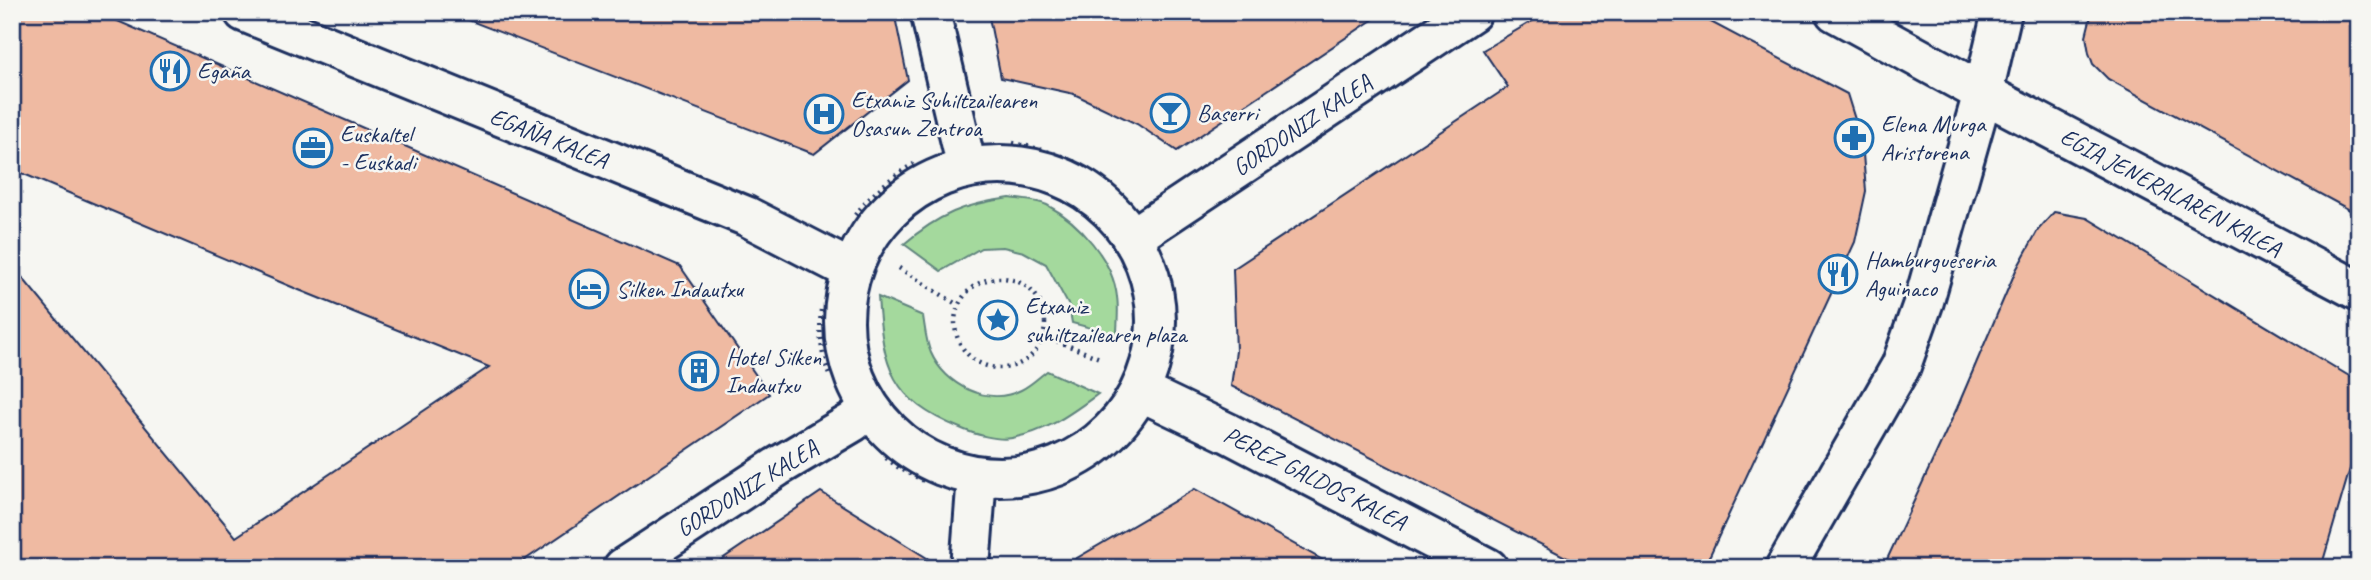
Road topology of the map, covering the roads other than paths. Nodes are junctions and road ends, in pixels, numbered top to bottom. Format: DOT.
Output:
graph roads {
  1 [pos="244,12"];
  2 [pos="930,12"];
  3 [pos="1472,12"];
  4 [pos="1835,12"];
  5 [pos="2003,12"];
  6 [pos="1983,93"];
  7 [pos="964,157"];
  8 [pos="1140,232"];
  9 [pos="840,265"];
  10 [pos="2359,291"];
  11 [pos="1149,395"];
  12 [pos="861,415"];
  13 [pos="976,486"];
  14 [pos="623,568"];
  15 [pos="970,568"];
  16 [pos="1488,568"];
  17 [pos="1785,568"];
  1 -- 9 [label="street, EGAÑA KALEA"];
  2 -- 7 [label="street"];
  3 -- 8 [label="street, GORDONIZ KALEA"];
  4 -- 6 [label="street, EGIA JENERALAREN KALEA"];
  5 -- 6 [label="street"];
  6 -- 10 [label="street, EGIA JENERALAREN KALEA"];
  6 -- 17 [label="street"];
  7 -- 8 [label="street"];
  7 -- 9 [label="street"];
  8 -- 11 [label="street"];
  9 -- 12 [label="street"];
  11 -- 13 [label="street"];
  11 -- 16 [label="street, PEREZ GALDOS KALEA"];
  12 -- 13 [label="street"];
  12 -- 14 [label="street, GORDONIZ KALEA"];
  13 -- 15 [label="street"];
}
